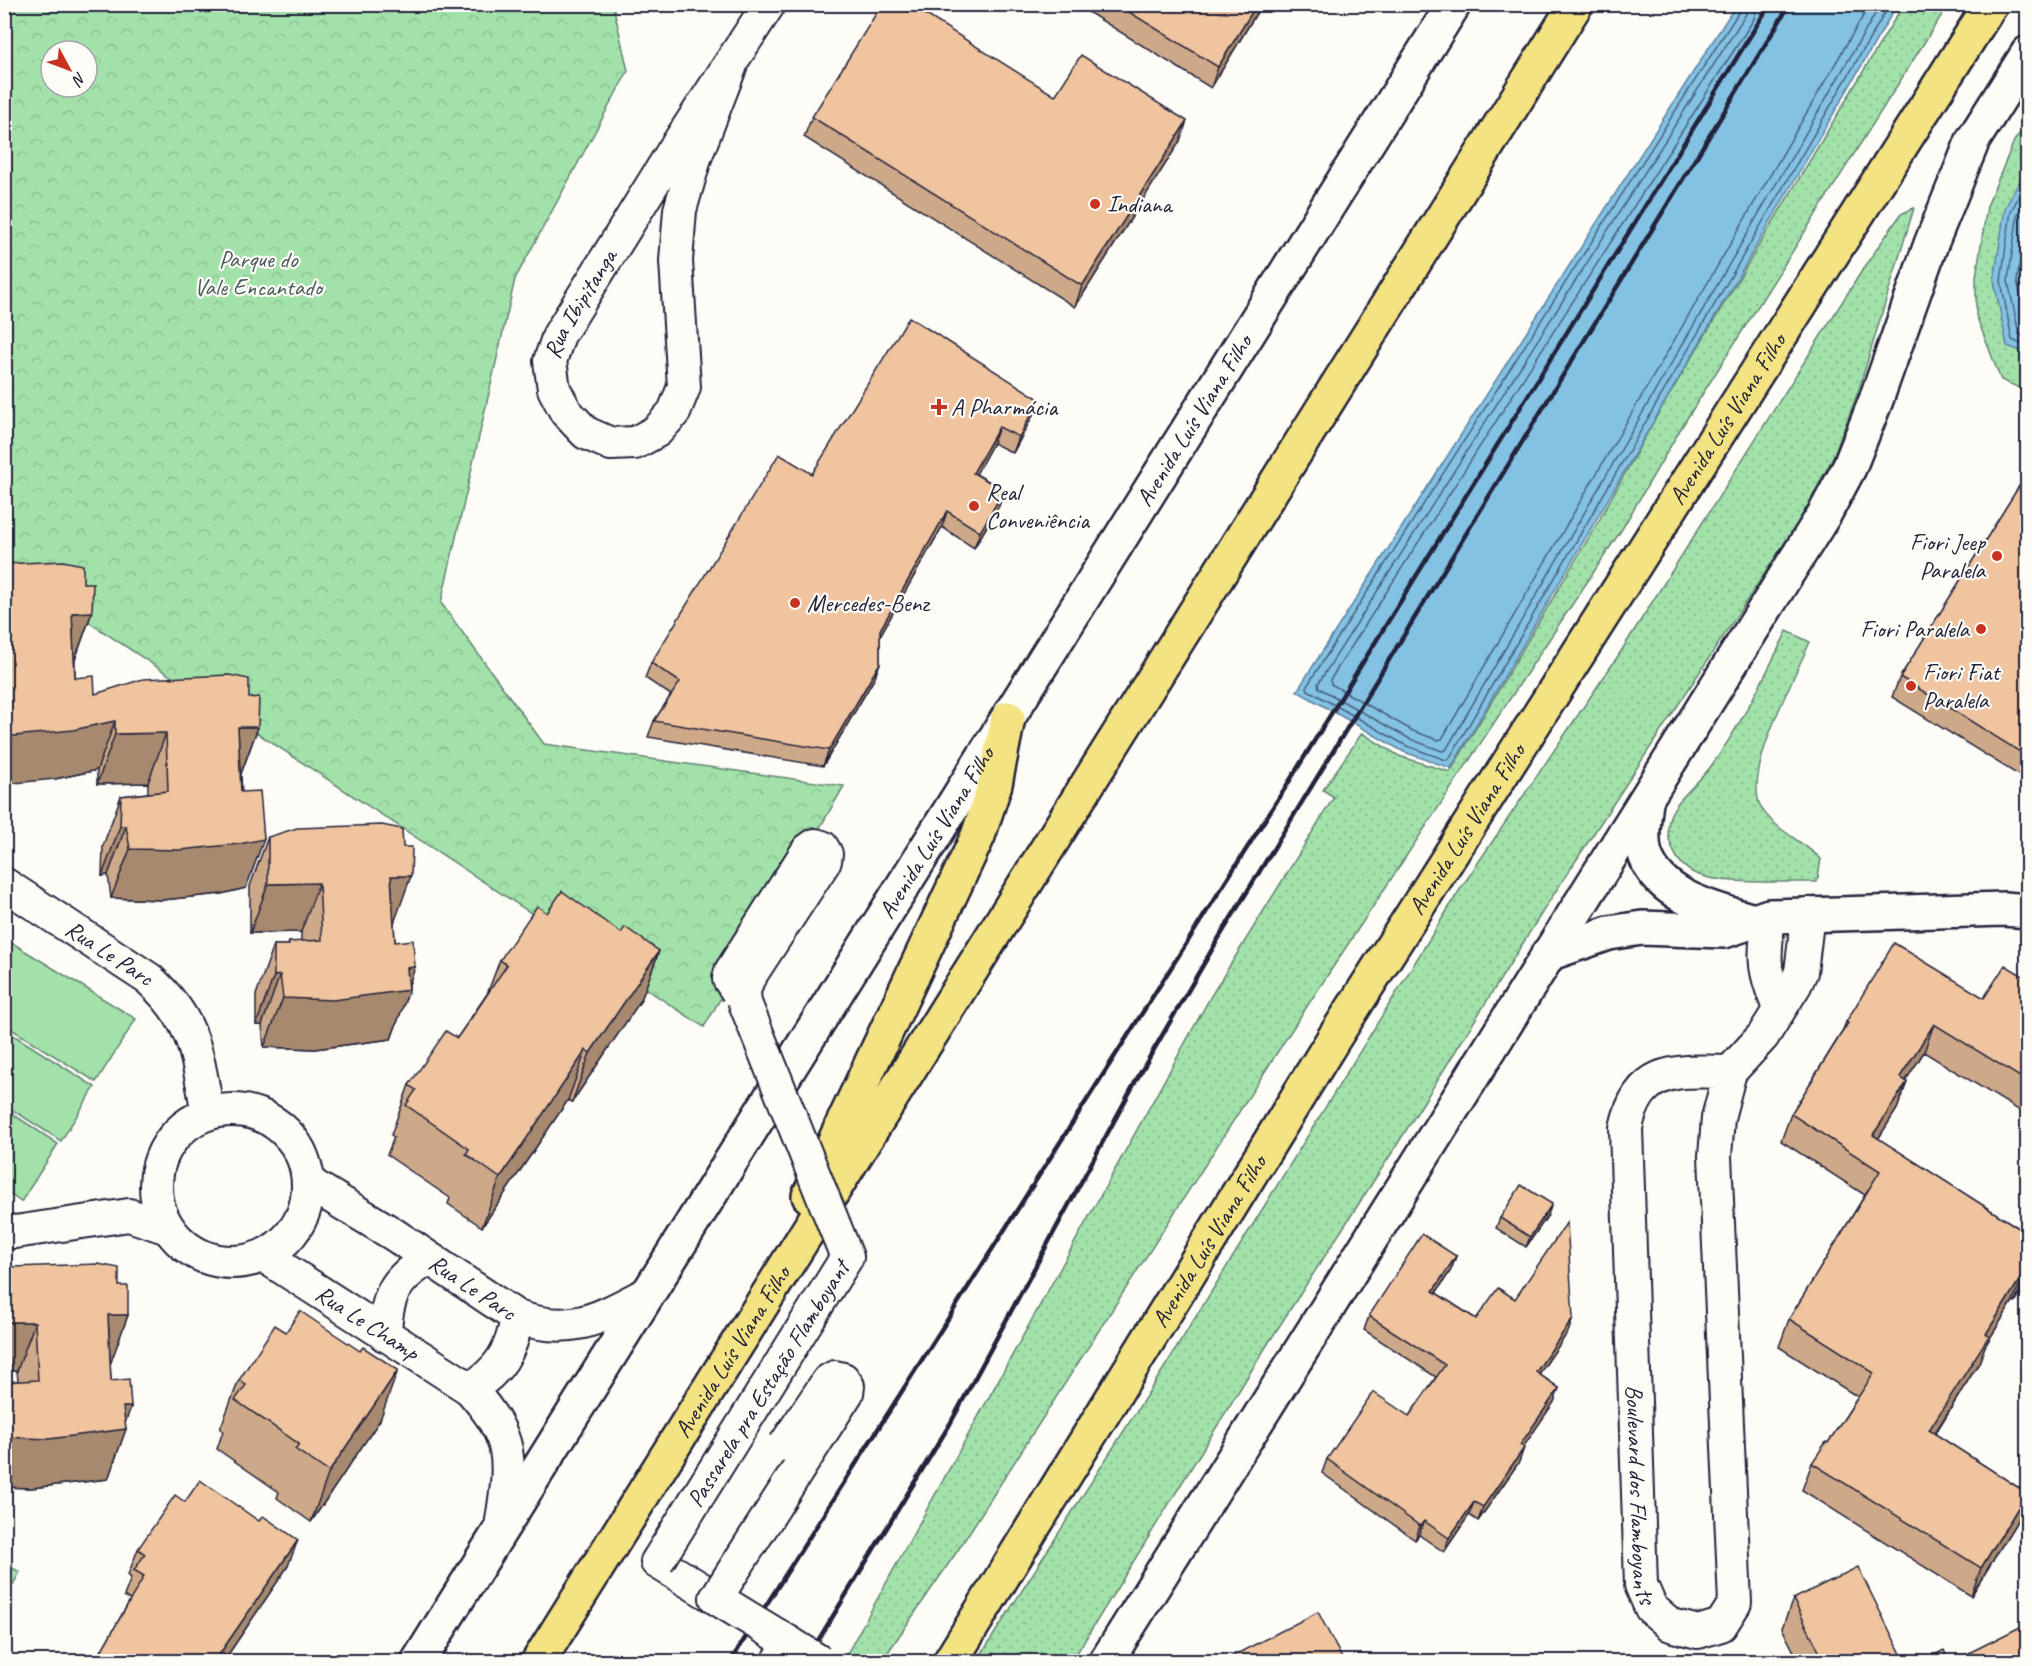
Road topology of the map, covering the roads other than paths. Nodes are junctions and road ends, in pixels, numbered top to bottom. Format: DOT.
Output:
graph roads {
  1 [pos="1454,4"];
  2 [pos="1576,4"];
  3 [pos="1991,4"];
  4 [pos="757,11"];
  5 [pos="2028,53"];
  6 [pos="731,65"];
  7 [pos="1008,718"];
  8 [pos="1647,799"];
  9 [pos="4,884"];
  10 [pos="2028,911"];
  11 [pos="1808,914"];
  12 [pos="1760,918"];
  13 [pos="1548,954"];
  14 [pos="737,991"];
  15 [pos="1779,1008"];
  16 [pos="1730,1072"];
  17 [pos="208,1113"];
  18 [pos="309,1183"];
  19 [pos="168,1228"];
  20 [pos="4,1230"];
  21 [pos="264,1256"];
  22 [pos="428,1259"];
  23 [pos="648,1293"];
  24 [pos="517,1317"];
  25 [pos="385,1335"];
  26 [pos="741,1339"];
  27 [pos="470,1389"];
  28 [pos="785,1445"];
  29 [pos="501,1527"];
  30 [pos="716,1598"];
  31 [pos="784,1652"];
  32 [pos="418,1662"];
  33 [pos="538,1662"];
  34 [pos="820,1662"];
  35 [pos="950,1662"];
  36 [pos="1106,1662"];
  1 -- 7 [label="main road, Avenida Luís Viana Filho"];
  2 -- 26 [label="highway, Avenida Luís Viana Filho"];
  3 -- 35 [label="highway, Avenida Luís Viana Filho"];
  4 -- 6 [label="street, Rua Ibipitanga"];
  5 -- 8 [label="main road"];
  6 -- 6 [label="street, Rua Ibipitanga"];
  7 -- 23 [label="main road, Avenida Luís Viana Filho"];
  7 -- 26 [label="highway"];
  8 -- 12 [label="main road"];
  8 -- 13 [label="main road"];
  9 -- 17 [label="street, Rua Le Parc"];
  10 -- 11 [label="main road"];
  11 -- 12 [label="main road"];
  11 -- 15 [label="street, Boulevard dos Flamboyants"];
  12 -- 13 [label="main road"];
  12 -- 15 [label="street"];
  13 -- 36 [label="main road"];
  14 -- 30 [label="street, Passarela pra Estação Flamboyant, bridge"];
  15 -- 16 [label="street, Boulevard dos Flamboyants"];
  16 -- 16 [label="street, Boulevard dos Flamboyants"];
  17 -- 18 [label="street"];
  17 -- 19 [label="street"];
  18 -- 21 [label="street"];
  18 -- 22 [label="street, Rua Le Parc"];
  19 -- 20 [label="street"];
  19 -- 21 [label="street"];
  21 -- 25 [label="street, Rua Le Champ"];
  22 -- 24 [label="street, Rua Le Parc"];
  22 -- 25 [label="street"];
  23 -- 24 [label="street, Rua Le Parc"];
  23 -- 29 [label="main road, Avenida Luís Viana Filho"];
  24 -- 27 [label="street"];
  25 -- 27 [label="street, Rua Le Champ"];
  26 -- 33 [label="highway, Avenida Luís Viana Filho"];
  27 -- 29 [label="street"];
  28 -- 30 [label="street, bridge"];
  29 -- 32 [label="main road, Avenida Luís Viana Filho"];
  30 -- 31 [label="street, bridge"];
  31 -- 34 [label="street, bridge"];
}
